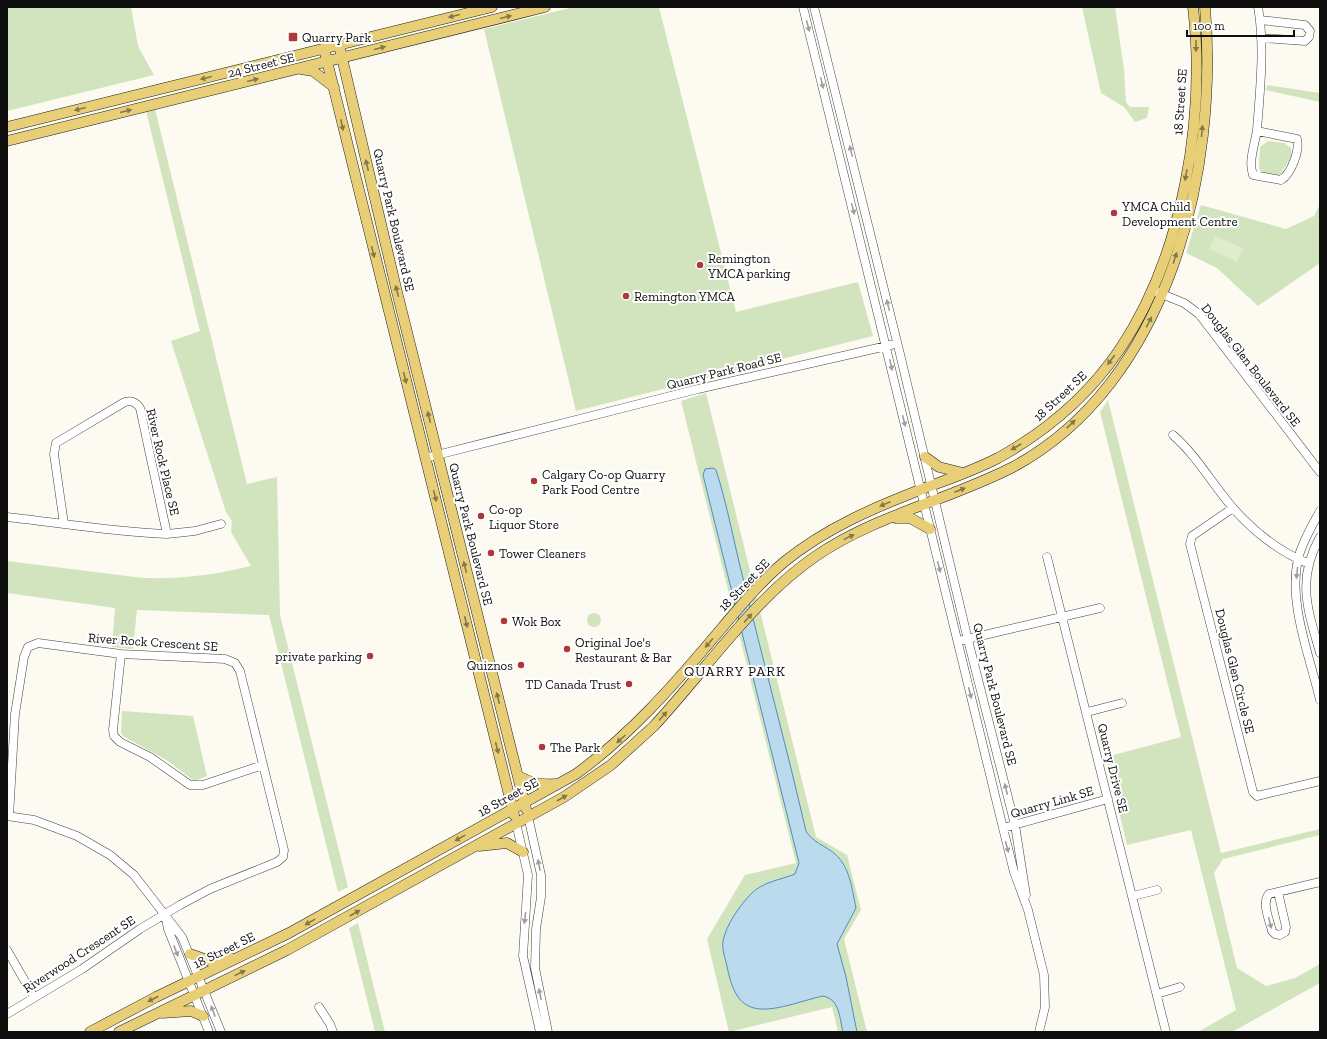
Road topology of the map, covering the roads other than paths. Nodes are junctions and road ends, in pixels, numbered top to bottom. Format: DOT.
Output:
graph roads {
  1 [pos="492,7"];
  2 [pos="545,7"];
  3 [pos="803,7"];
  4 [pos="814,7"];
  5 [pos="1193,7"];
  6 [pos="1205,7"];
  7 [pos="1258,7"];
  8 [pos="1260,20"];
  9 [pos="1261,38"];
  10 [pos="339,45"];
  11 [pos="324,49"];
  12 [pos="342,58"];
  13 [pos="327,62"];
  14 [pos="299,69"];
  15 [pos="334,87"];
  16 [pos="7,127"];
  17 [pos="1256,131"];
  18 [pos="7,141"];
  19 [pos="858,182"];
  20 [pos="847,184"];
  21 [pos="1151,290"];
  22 [pos="1162,295"];
  23 [pos="898,343"];
  24 [pos="886,346"];
  25 [pos="1173,435"];
  26 [pos="438,455"];
  27 [pos="925,457"];
  28 [pos="425,458"];
  29 [pos="1320,472"];
  30 [pos="963,473"];
  31 [pos="926,487"];
  32 [pos="935,500"];
  33 [pos="924,505"];
  34 [pos="1233,508"];
  35 [pos="1320,511"];
  36 [pos="7,517"];
  37 [pos="892,517"];
  38 [pos="64,524"];
  39 [pos="221,524"];
  40 [pos="930,529"];
  41 [pos="167,534"];
  42 [pos="1320,537"];
  43 [pos="1048,557"];
  44 [pos="1298,559"];
  45 [pos="1309,564"];
  46 [pos="1100,608"];
  47 [pos="1063,616"];
  48 [pos="968,640"];
  49 [pos="957,641"];
  50 [pos="1320,653"];
  51 [pos="121,654"];
  52 [pos="1318,679"];
  53 [pos="1320,700"];
  54 [pos="1122,703"];
  55 [pos="1087,712"];
  56 [pos="263,764"];
  57 [pos="518,776"];
  58 [pos="1320,781"];
  59 [pos="559,784"];
  60 [pos="1108,799"];
  61 [pos="525,802"];
  62 [pos="513,809"];
  63 [pos="8,816"];
  64 [pos="528,816"];
  65 [pos="516,823"];
  66 [pos="1015,825"];
  67 [pos="1003,828"];
  68 [pos="469,848"];
  69 [pos="523,852"];
  70 [pos="1320,882"];
  71 [pos="1157,890"];
  72 [pos="1278,892"];
  73 [pos="1132,896"];
  74 [pos="1028,910"];
  75 [pos="164,914"];
  76 [pos="7,950"];
  77 [pos="190,954"];
  78 [pos="241,956"];
  79 [pos="199,977"];
  80 [pos="188,982"];
  81 [pos="1180,987"];
  82 [pos="205,990"];
  83 [pos="1157,994"];
  84 [pos="194,995"];
  85 [pos="34,997"];
  86 [pos="319,1007"];
  87 [pos="7,1014"];
  88 [pos="152,1015"];
  89 [pos="203,1016"];
  90 [pos="90,1032"];
  91 [pos="119,1032"];
  92 [pos="209,1032"];
  93 [pos="221,1032"];
  94 [pos="333,1032"];
  95 [pos="540,1032"];
  96 [pos="548,1032"];
  97 [pos="1039,1032"];
  98 [pos="1166,1032"];
  1 -- 10 [label="main road, 24 Street SE, one-way"];
  12 -- 2 [label="main road, 24 Street SE, one-way"];
  3 -- 20 [label="street, one-way"];
  19 -- 4 [label="street, one-way"];
  5 -- 21 [label="main road, 18 Street SE, one-way"];
  22 -- 6 [label="main road, 18 Street SE, one-way"];
  7 -- 8 [label="street"];
  8 -- 9 [label="street"];
  8 -- 9 [label="street"];
  9 -- 17 [label="street"];
  10 -- 11 [label="main road, 24 Street SE"];
  10 -- 12 [label="main road, Quarry Park Boulevard SE"];
  11 -- 13 [label="main road, Quarry Park Boulevard SE"];
  11 -- 16 [label="main road, 24 Street SE, one-way"];
  12 -- 13 [label="main road, 24 Street SE"];
  26 -- 12 [label="main road, Quarry Park Boulevard SE, one-way"];
  13 -- 14 [label="main road, 24 Street SE"];
  13 -- 15 [label="main road, Quarry Park Boulevard SE"];
  14 -- 15 [label="main road"];
  18 -- 14 [label="main road, 24 Street SE, one-way"];
  15 -- 28 [label="main road, Quarry Park Boulevard SE, one-way"];
  17 -- 17 [label="street"];
  19 -- 20 [label="street"];
  23 -- 19 [label="street, one-way"];
  20 -- 24 [label="street, one-way"];
  21 -- 22 [label="street, Douglas Glen Boulevard SE"];
  21 -- 30 [label="main road, 18 Street SE, one-way"];
  22 -- 29 [label="street, Douglas Glen Boulevard SE"];
  32 -- 22 [label="main road, 18 Street SE, one-way"];
  23 -- 24 [label="street, Quarry Park Road SE"];
  23 -- 27 [label="street"];
  24 -- 26 [label="street, Quarry Park Road SE"];
  24 -- 31 [label="street, one-way"];
  25 -- 34 [label="street"];
  26 -- 28 [label="street, Quarry Park Road SE"];
  57 -- 26 [label="main road, Quarry Park Boulevard SE, one-way"];
  27 -- 30 [label="main road"];
  27 -- 31 [label="street"];
  28 -- 62 [label="main road, Quarry Park Boulevard SE, one-way"];
  30 -- 31 [label="main road, 18 Street SE"];
  31 -- 32 [label="street, Quarry Park Boulevard SE"];
  31 -- 33 [label="street, Quarry Park Boulevard SE"];
  31 -- 59 [label="main road, 18 Street SE, one-way"];
  32 -- 33 [label="main road, 18 Street SE"];
  32 -- 48 [label="street, Quarry Park Boulevard SE"];
  33 -- 37 [label="main road, 18 Street SE"];
  33 -- 40 [label="street, Quarry Park Boulevard SE"];
  34 -- 44 [label="street"];
  34 -- 58 [label="street, Douglas Glen Circle SE"];
  35 -- 44 [label="street"];
  36 -- 38 [label="street, River Rock Place SE"];
  37 -- 40 [label="main road"];
  64 -- 37 [label="main road, 18 Street SE, one-way"];
  38 -- 41 [label="street, River Rock Place SE"];
  38 -- 41 [label="street, River Rock Place SE"];
  39 -- 41 [label="street, River Rock Place SE"];
  40 -- 49 [label="street, Quarry Park Boulevard SE, one-way"];
  42 -- 45 [label="street"];
  43 -- 47 [label="street, Quarry Drive SE"];
  44 -- 45 [label="street"];
  44 -- 52 [label="street, one-way"];
  45 -- 50 [label="street"];
  46 -- 47 [label="street"];
  47 -- 48 [label="street"];
  47 -- 55 [label="street, Quarry Drive SE"];
  48 -- 49 [label="street"];
  66 -- 48 [label="street, Quarry Park Boulevard SE, one-way"];
  49 -- 67 [label="street, Quarry Park Boulevard SE, one-way"];
  51 -- 56 [label="street, River Rock Crescent SE"];
  51 -- 56 [label="street"];
  51 -- 63 [label="street, River Rock Crescent SE"];
  52 -- 53 [label="street"];
  54 -- 55 [label="street"];
  55 -- 60 [label="street, Quarry Drive SE"];
  56 -- 75 [label="street, River Rock Crescent SE"];
  57 -- 59 [label="main road"];
  57 -- 61 [label="main road, Quarry Park Boulevard SE"];
  59 -- 61 [label="main road, 18 Street SE"];
  60 -- 66 [label="street, Quarry Link SE"];
  60 -- 73 [label="street, Quarry Drive SE"];
  61 -- 62 [label="main road, 18 Street SE"];
  61 -- 64 [label="main road, Quarry Park Boulevard SE"];
  62 -- 65 [label="main road, Quarry Park Boulevard SE"];
  62 -- 78 [label="main road, 18 Street SE, one-way"];
  63 -- 75 [label="street"];
  64 -- 65 [label="main road, 18 Street SE"];
  96 -- 64 [label="street, Quarry Park Boulevard SE, one-way"];
  65 -- 68 [label="main road, 18 Street SE"];
  65 -- 69 [label="street, Quarry Park Boulevard SE"];
  66 -- 67 [label="street, Quarry Link SE"];
  66 -- 74 [label="street, Quarry Park Boulevard SE"];
  67 -- 74 [label="street, Quarry Park Boulevard SE, one-way"];
  68 -- 69 [label="main road"];
  82 -- 68 [label="main road, 18 Street SE, one-way"];
  69 -- 95 [label="street, Quarry Park Boulevard SE, one-way"];
  70 -- 72 [label="street"];
  71 -- 73 [label="street"];
  72 -- 72 [label="street, one-way"];
  73 -- 83 [label="street, Quarry Drive SE"];
  74 -- 97 [label="street, Quarry Park Boulevard SE"];
  75 -- 77 [label="street"];
  75 -- 80 [label="street, one-way"];
  75 -- 85 [label="street, Riverwood Crescent SE"];
  76 -- 85 [label="street"];
  77 -- 78 [label="main road"];
  77 -- 79 [label="street"];
  78 -- 79 [label="main road, 18 Street SE"];
  79 -- 80 [label="main road, 18 Street SE"];
  79 -- 82 [label="street"];
  80 -- 84 [label="street"];
  80 -- 90 [label="main road, 18 Street SE, one-way"];
  81 -- 83 [label="street"];
  82 -- 84 [label="main road, 18 Street SE"];
  93 -- 82 [label="street, one-way"];
  83 -- 98 [label="street, Quarry Drive SE"];
  84 -- 88 [label="main road, 18 Street SE"];
  84 -- 89 [label="street"];
  85 -- 87 [label="street, Riverwood Crescent SE"];
  86 -- 94 [label="street"];
  88 -- 89 [label="main road"];
  88 -- 91 [label="main road, 18 Street SE"];
  89 -- 92 [label="street"];
}
